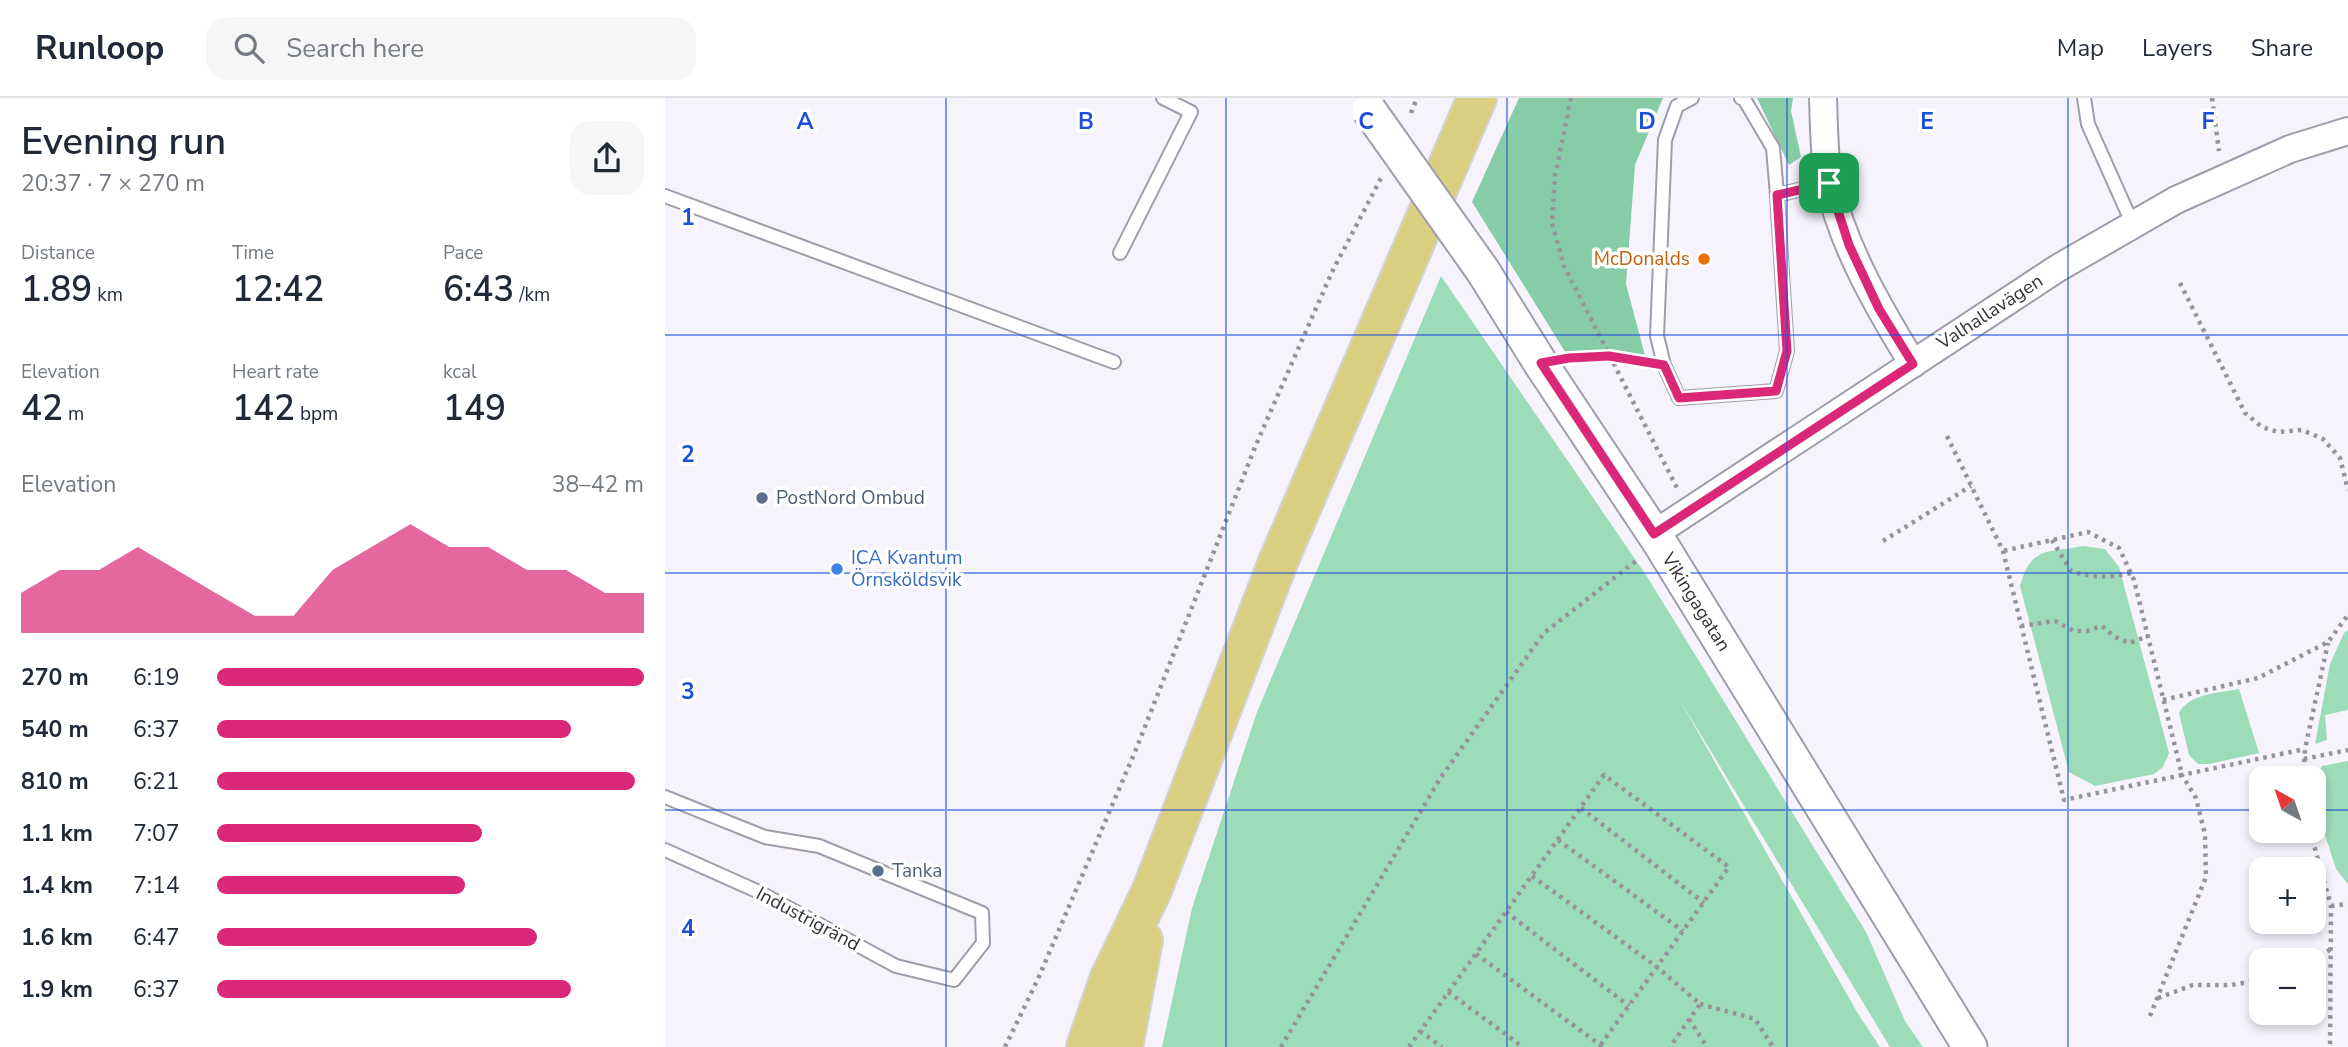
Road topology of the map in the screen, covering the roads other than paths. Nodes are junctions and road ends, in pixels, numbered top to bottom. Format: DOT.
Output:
graph roads {
  1 [pos="1163,98"];
  2 [pos="1477,98"];
  3 [pos="1692,98"];
  4 [pos="1741,98"];
  5 [pos="1823,98"];
  6 [pos="2084,98"];
  7 [pos="1364,104"];
  8 [pos="2348,131"];
  9 [pos="1829,183"];
  10 [pos="1777,195"];
  11 [pos="665,196"];
  12 [pos="2133,225"];
  13 [pos="1120,253"];
  14 [pos="1114,362"];
  15 [pos="1913,364"];
  16 [pos="1657,538"];
  17 [pos="665,796"];
  18 [pos="665,850"];
  19 [pos="1152,890"];
  20 [pos="1125,1043"];
  21 [pos="1086,1047"];
  22 [pos="1970,1047"];
  1 -- 13 [label="lane"];
  2 -- 19 [label="highway"];
  3 -- 10 [label="lane"];
  4 -- 10 [label="lane"];
  5 -- 9 [label="street"];
  6 -- 12 [label="lane"];
  7 -- 16 [label="street, Vikingagatan, bridge"];
  8 -- 12 [label="street, Valhallavägen"];
  9 -- 10 [label="lane"];
  9 -- 15 [label="street"];
  11 -- 14 [label="lane"];
  12 -- 15 [label="street, Valhallavägen"];
  15 -- 16 [label="street, Valhallavägen"];
  16 -- 22 [label="street, Vikingagatan"];
  17 -- 18 [label="lane, Industrigränd"];
  19 -- 20 [label="highway"];
  19 -- 21 [label="highway"];
}
